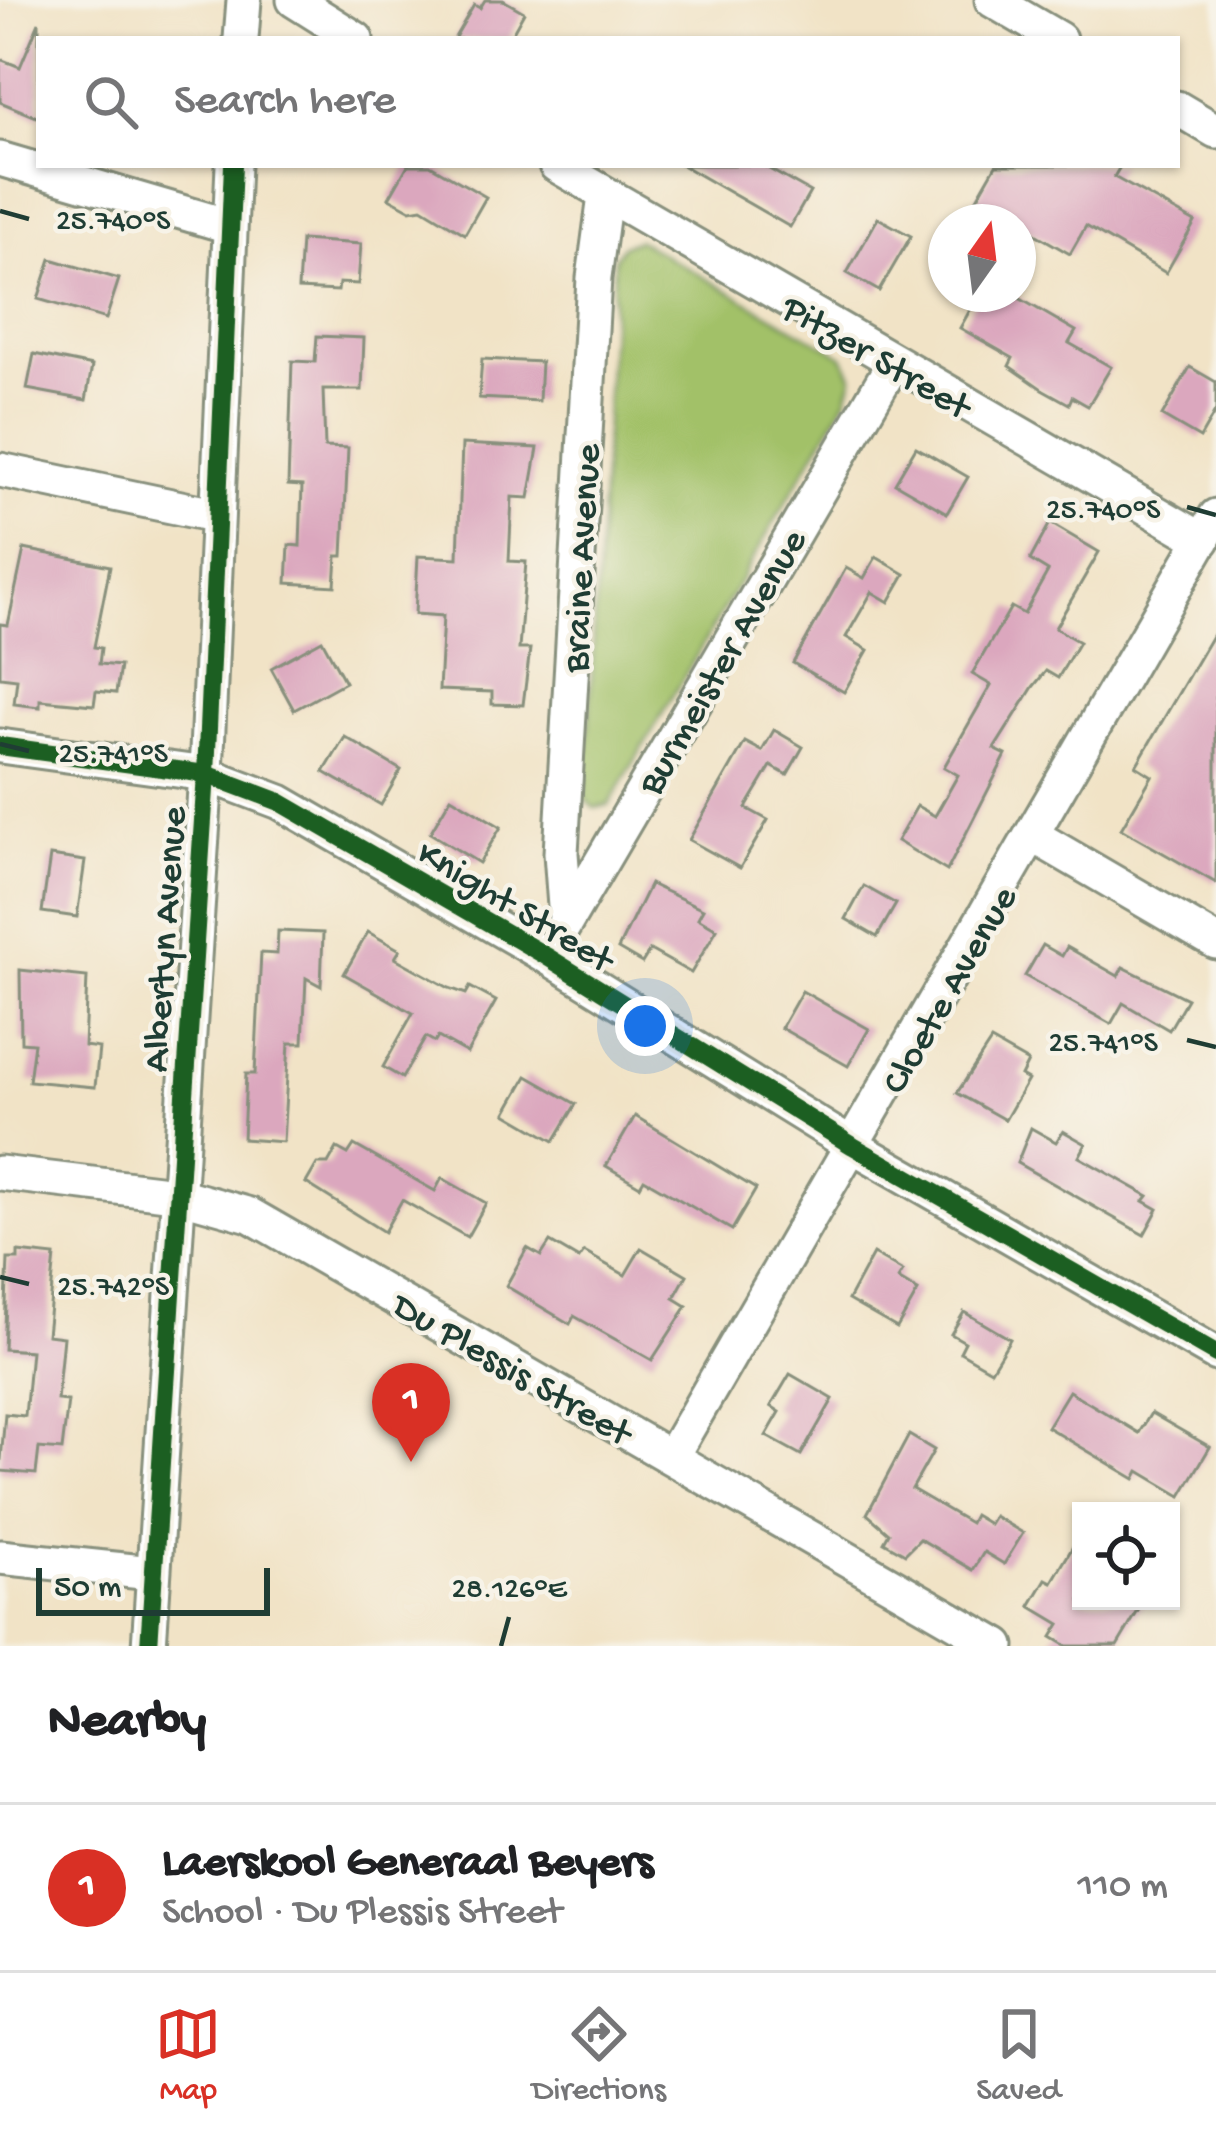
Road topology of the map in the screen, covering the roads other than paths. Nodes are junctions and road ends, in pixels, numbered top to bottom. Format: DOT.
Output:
graph roads {
  1 [pos="244,0"];
  2 [pos="294,0"];
  3 [pos="992,0"];
  4 [pos="241,36"];
  5 [pos="351,36"];
  6 [pos="1054,36"];
  7 [pos="1180,110"];
  8 [pos="1216,131"];
  9 [pos="0,159"];
  10 [pos="233,168"];
  11 [pos="561,168"];
  12 [pos="605,196"];
  13 [pos="230,226"];
  14 [pos="893,364"];
  15 [pos="0,470"];
  16 [pos="214,515"];
  17 [pos="1209,528"];
  18 [pos="0,746"];
  19 [pos="206,774"];
  20 [pos="1034,836"];
  21 [pos="566,920"];
  22 [pos="1216,942"];
  23 [pos="546,956"];
  24 [pos="853,1146"];
  25 [pos="0,1174"];
  26 [pos="176,1194"];
  27 [pos="1216,1354"];
  28 [pos="671,1457"];
  29 [pos="0,1557"];
  30 [pos="152,1573"];
  31 [pos="149,1646"];
  32 [pos="998,1646"];
  1 -- 4 [label="street"];
  2 -- 5 [label="street"];
  3 -- 6 [label="street"];
  7 -- 8 [label="street"];
  9 -- 13 [label="street"];
  10 -- 13 [label="street, Albertyn Avenue"];
  11 -- 12 [label="street, Pitzer Street"];
  12 -- 14 [label="street, Pitzer Street"];
  12 -- 21 [label="street, Braine Avenue"];
  13 -- 16 [label="street, Albertyn Avenue"];
  14 -- 17 [label="street, Pitzer Street"];
  14 -- 21 [label="street, Burmeister Avenue"];
  15 -- 16 [label="street"];
  16 -- 19 [label="street, Albertyn Avenue"];
  17 -- 20 [label="street, Cloete Avenue"];
  18 -- 19 [label="street, Knight Street"];
  19 -- 23 [label="street, Knight Street"];
  19 -- 26 [label="street, Albertyn Avenue"];
  20 -- 22 [label="street"];
  20 -- 24 [label="street, Cloete Avenue"];
  21 -- 23 [label="street, Burmeister Avenue"];
  23 -- 24 [label="street, Knight Street"];
  24 -- 27 [label="street, Knight Street"];
  24 -- 28 [label="street, Cloete Avenue"];
  25 -- 26 [label="street, Du Plessis Street"];
  26 -- 28 [label="street, Du Plessis Street"];
  26 -- 30 [label="street, Albertyn Avenue"];
  28 -- 32 [label="street, Du Plessis Street"];
  29 -- 30 [label="street"];
  30 -- 31 [label="street, Albertyn Avenue"];
}
